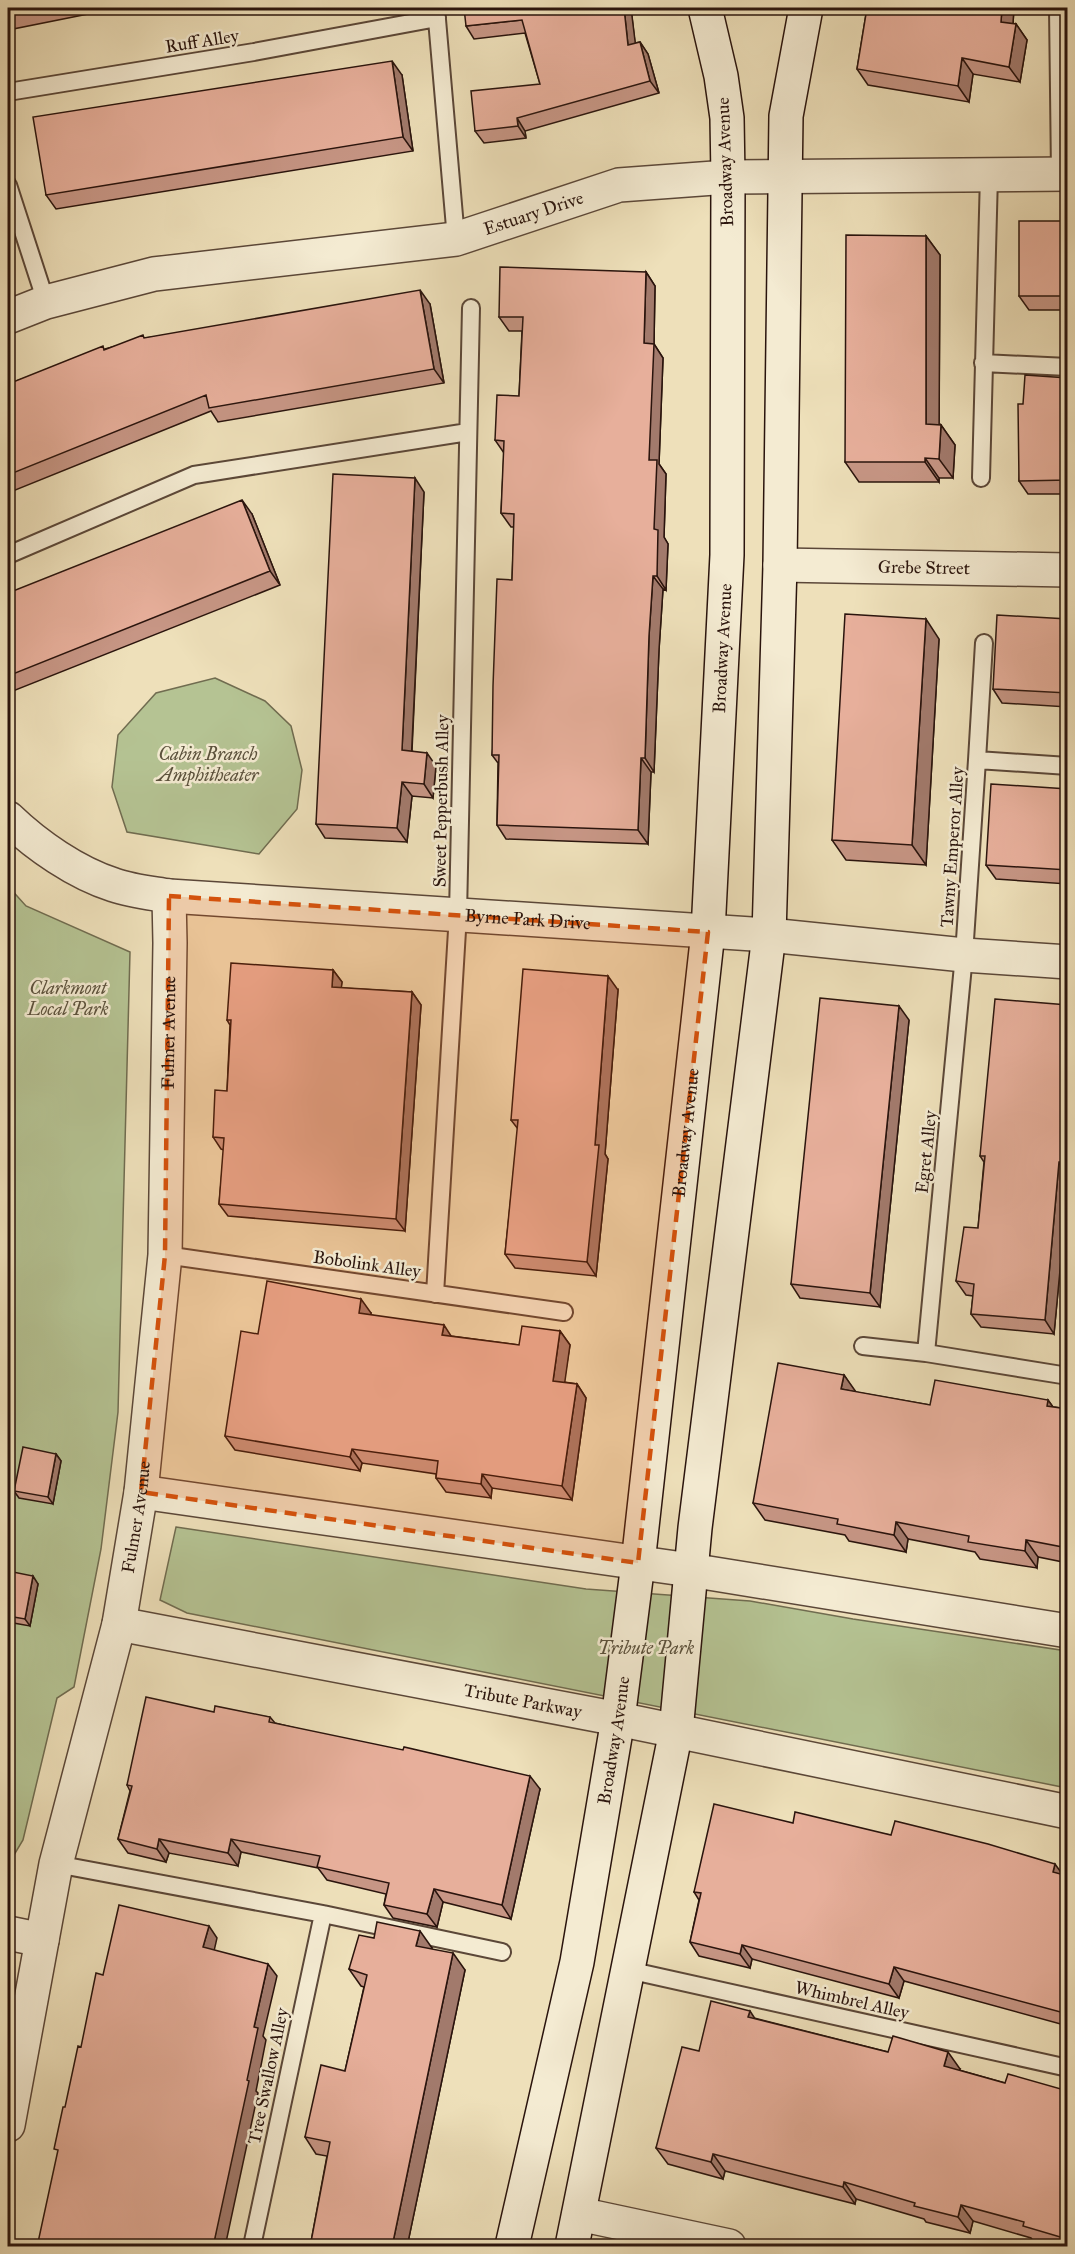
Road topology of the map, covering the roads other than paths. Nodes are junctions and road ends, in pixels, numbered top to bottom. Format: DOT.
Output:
graph roads {
  1 [pos="705,8"];
  2 [pos="806,8"];
  3 [pos="1058,8"];
  4 [pos="436,13"];
  5 [pos="8,92"];
  6 [pos="1064,174"];
  7 [pos="989,175"];
  8 [pos="728,177"];
  9 [pos="785,177"];
  10 [pos="8,185"];
  11 [pos="456,239"];
  12 [pos="46,302"];
  13 [pos="471,308"];
  14 [pos="8,317"];
  15 [pos="983,363"];
  16 [pos="1068,367"];
  17 [pos="468,432"];
  18 [pos="981,478"];
  19 [pos="8,555"];
  20 [pos="780,565"];
  21 [pos="1068,570"];
  22 [pos="984,643"];
  23 [pos="977,760"];
  24 [pos="1068,766"];
  25 [pos="8,818"];
  26 [pos="169,896"];
  27 [pos="458,915"];
  28 [pos="708,932"];
  29 [pos="769,935"];
  30 [pos="964,955"];
  31 [pos="1068,962"];
  32 [pos="165,1255"];
  33 [pos="435,1294"];
  34 [pos="564,1312"];
  35 [pos="863,1346"];
  36 [pos="926,1353"];
  37 [pos="1068,1376"];
  38 [pos="141,1492"];
  39 [pos="638,1563"];
  40 [pos="690,1570"];
  41 [pos="119,1624"];
  42 [pos="1068,1630"];
  43 [pos="618,1719"];
  44 [pos="676,1731"];
  45 [pos="1068,1812"];
  46 [pos="56,1864"];
  47 [pos="323,1914"];
  48 [pos="8,1933"];
  49 [pos="42,1940"];
  50 [pos="502,1952"];
  51 [pos="628,1970"];
  52 [pos="1068,2068"];
  53 [pos="8,2125"];
  54 [pos="579,2214"];
  55 [pos="252,2247"];
  56 [pos="512,2247"];
  57 [pos="572,2247"];
  58 [pos="729,2247"];
  1 -- 8 [label="street, Broadway Avenue"];
  2 -- 9 [label="street"];
  3 -- 6 [label="lane"];
  4 -- 5 [label="lane, Ruff Alley"];
  4 -- 11 [label="lane, Ruff Alley"];
  6 -- 7 [label="street, Estuary Drive"];
  7 -- 9 [label="street, Estuary Drive"];
  7 -- 15 [label="lane"];
  8 -- 9 [label="street, Estuary Drive"];
  8 -- 11 [label="street, Estuary Drive"];
  8 -- 28 [label="street, Broadway Avenue"];
  9 -- 20 [label="street"];
  10 -- 12 [label="lane"];
  11 -- 12 [label="street, Estuary Drive"];
  12 -- 14 [label="street, Estuary Drive"];
  13 -- 17 [label="lane, Sweet Pepperbush Alley"];
  15 -- 16 [label="lane"];
  15 -- 18 [label="lane"];
  17 -- 19 [label="lane"];
  17 -- 27 [label="lane, Sweet Pepperbush Alley"];
  20 -- 21 [label="street, Grebe Street"];
  20 -- 29 [label="street"];
  22 -- 23 [label="lane"];
  23 -- 24 [label="lane, Tawny Emperor Alley"];
  23 -- 30 [label="lane, Tawny Emperor Alley"];
  25 -- 26 [label="street, Byrne Park Drive"];
  26 -- 27 [label="street, Byrne Park Drive"];
  26 -- 32 [label="street, Fulmer Avenue"];
  27 -- 28 [label="street, Byrne Park Drive"];
  27 -- 33 [label="lane, Sweet Pepperbush Alley"];
  28 -- 29 [label="street, Byrne Park Drive"];
  28 -- 39 [label="street, Broadway Avenue"];
  29 -- 30 [label="street, Byrne Park Drive"];
  29 -- 40 [label="street"];
  30 -- 31 [label="street, Byrne Park Drive"];
  30 -- 36 [label="lane, Egret Alley"];
  32 -- 33 [label="lane, Bobolink Alley"];
  32 -- 38 [label="street, Fulmer Avenue"];
  33 -- 34 [label="lane, Bobolink Alley"];
  35 -- 36 [label="lane"];
  36 -- 37 [label="lane"];
  38 -- 39 [label="street"];
  38 -- 41 [label="street, Fulmer Avenue"];
  39 -- 40 [label="street"];
  39 -- 43 [label="street, Broadway Avenue"];
  40 -- 42 [label="street"];
  40 -- 44 [label="street"];
  41 -- 43 [label="street, Tribute Parkway"];
  41 -- 46 [label="street, Fulmer Avenue"];
  43 -- 44 [label="street, Tribute Parkway"];
  43 -- 56 [label="street, Broadway Avenue"];
  44 -- 45 [label="street, Tribute Parkway"];
  44 -- 51 [label="street"];
  46 -- 47 [label="lane"];
  46 -- 49 [label="street, Fulmer Avenue"];
  47 -- 50 [label="lane"];
  47 -- 55 [label="lane, Tree Swallow Alley"];
  48 -- 49 [label="street"];
  49 -- 53 [label="street, Fulmer Avenue"];
  51 -- 52 [label="lane, Whimbrel Alley"];
  51 -- 54 [label="street"];
  54 -- 57 [label="street"];
  54 -- 58 [label="street"];
}
